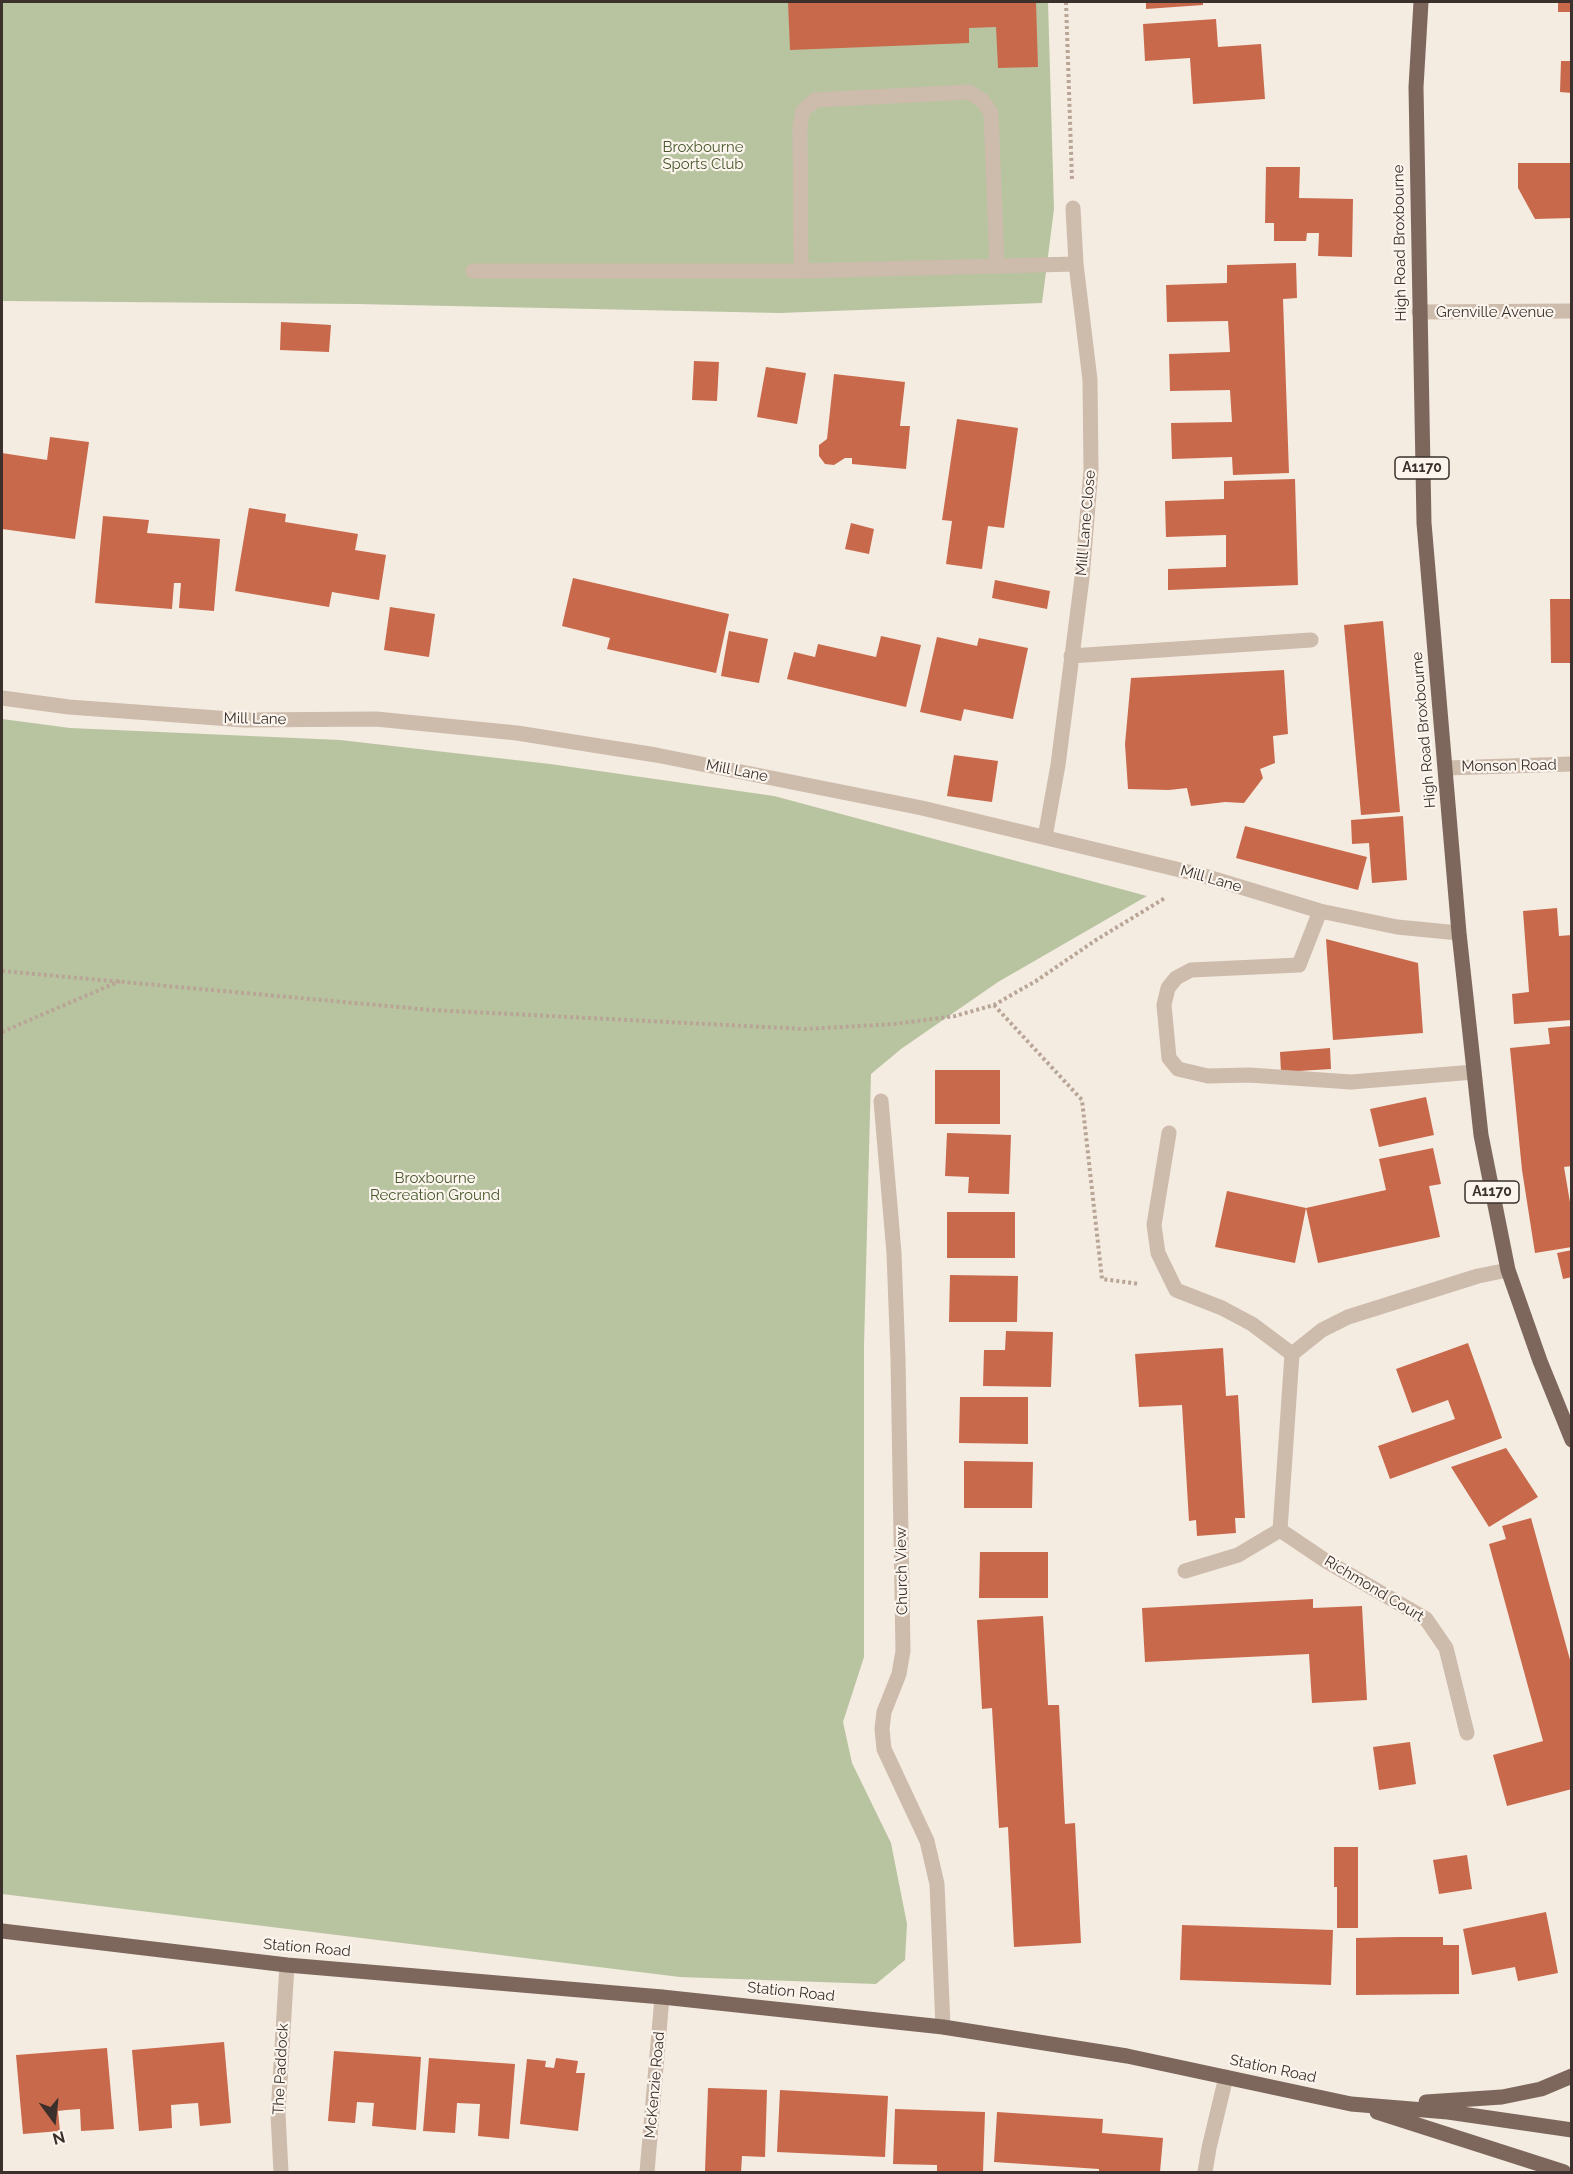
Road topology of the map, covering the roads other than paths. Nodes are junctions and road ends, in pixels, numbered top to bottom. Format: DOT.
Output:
graph roads {
  1 [pos="1420,2"];
  2 [pos="1073,208"];
  3 [pos="1076,264"];
  4 [pos="997,265"];
  5 [pos="473,271"];
  6 [pos="801,272"];
  7 [pos="1572,311"];
  8 [pos="1419,312"];
  9 [pos="1311,640"];
  10 [pos="1071,656"];
  11 [pos="2,698"];
  12 [pos="1572,764"];
  13 [pos="1446,768"];
  14 [pos="1045,837"];
  15 [pos="1320,911"];
  16 [pos="1459,933"];
  17 [pos="1474,1072"];
  18 [pos="880,1101"];
  19 [pos="1169,1133"];
  20 [pos="1508,1270"];
  21 [pos="1292,1354"];
  22 [pos="1572,1440"];
  23 [pos="1280,1530"];
  24 [pos="1185,1571"];
  25 [pos="1467,1733"];
  26 [pos="2,1931"];
  27 [pos="287,1965"];
  28 [pos="662,1997"];
  29 [pos="943,2027"];
  30 [pos="1572,2076"];
  31 [pos="1226,2077"];
  32 [pos="1351,2104"];
  33 [pos="1572,2130"];
  34 [pos="280,2172"];
  35 [pos="647,2172"];
  36 [pos="1205,2172"];
  37 [pos="1564,2172"];
  1 -- 8 [label="main road, High Road Broxbourne / A1170"];
  2 -- 3 [label="street, Mill Lane Close"];
  3 -- 4 [label="street"];
  3 -- 10 [label="street, Mill Lane Close"];
  4 -- 6 [label="street"];
  4 -- 6 [label="street"];
  5 -- 6 [label="street"];
  7 -- 8 [label="street, Grenville Avenue"];
  8 -- 13 [label="main road, High Road Broxbourne / A1170"];
  9 -- 10 [label="street"];
  10 -- 14 [label="street, Mill Lane Close"];
  11 -- 14 [label="street, Mill Lane"];
  12 -- 13 [label="street, Monson Road"];
  13 -- 16 [label="main road, High Road Broxbourne / A1170"];
  14 -- 15 [label="street, Mill Lane"];
  15 -- 16 [label="street, Mill Lane"];
  15 -- 17 [label="street"];
  16 -- 17 [label="main road, High Road Broxbourne / A1170"];
  17 -- 20 [label="main road, High Road Broxbourne / A1170"];
  18 -- 29 [label="street, Church View"];
  19 -- 21 [label="street"];
  20 -- 21 [label="street"];
  20 -- 22 [label="main road, High Road Broxbourne / A1170"];
  21 -- 23 [label="street"];
  23 -- 24 [label="street"];
  23 -- 25 [label="street, Richmond Court"];
  26 -- 27 [label="main road, Station Road"];
  27 -- 28 [label="main road, Station Road"];
  27 -- 34 [label="street, The Paddock"];
  28 -- 29 [label="main road, Station Road"];
  28 -- 35 [label="street, McKenzie Road"];
  29 -- 31 [label="main road, Station Road"];
  30 -- 32 [label="main road"];
  31 -- 32 [label="main road, Station Road"];
  31 -- 36 [label="street"];
  32 -- 33 [label="main road, Station Road"];
  32 -- 37 [label="main road"];
}
